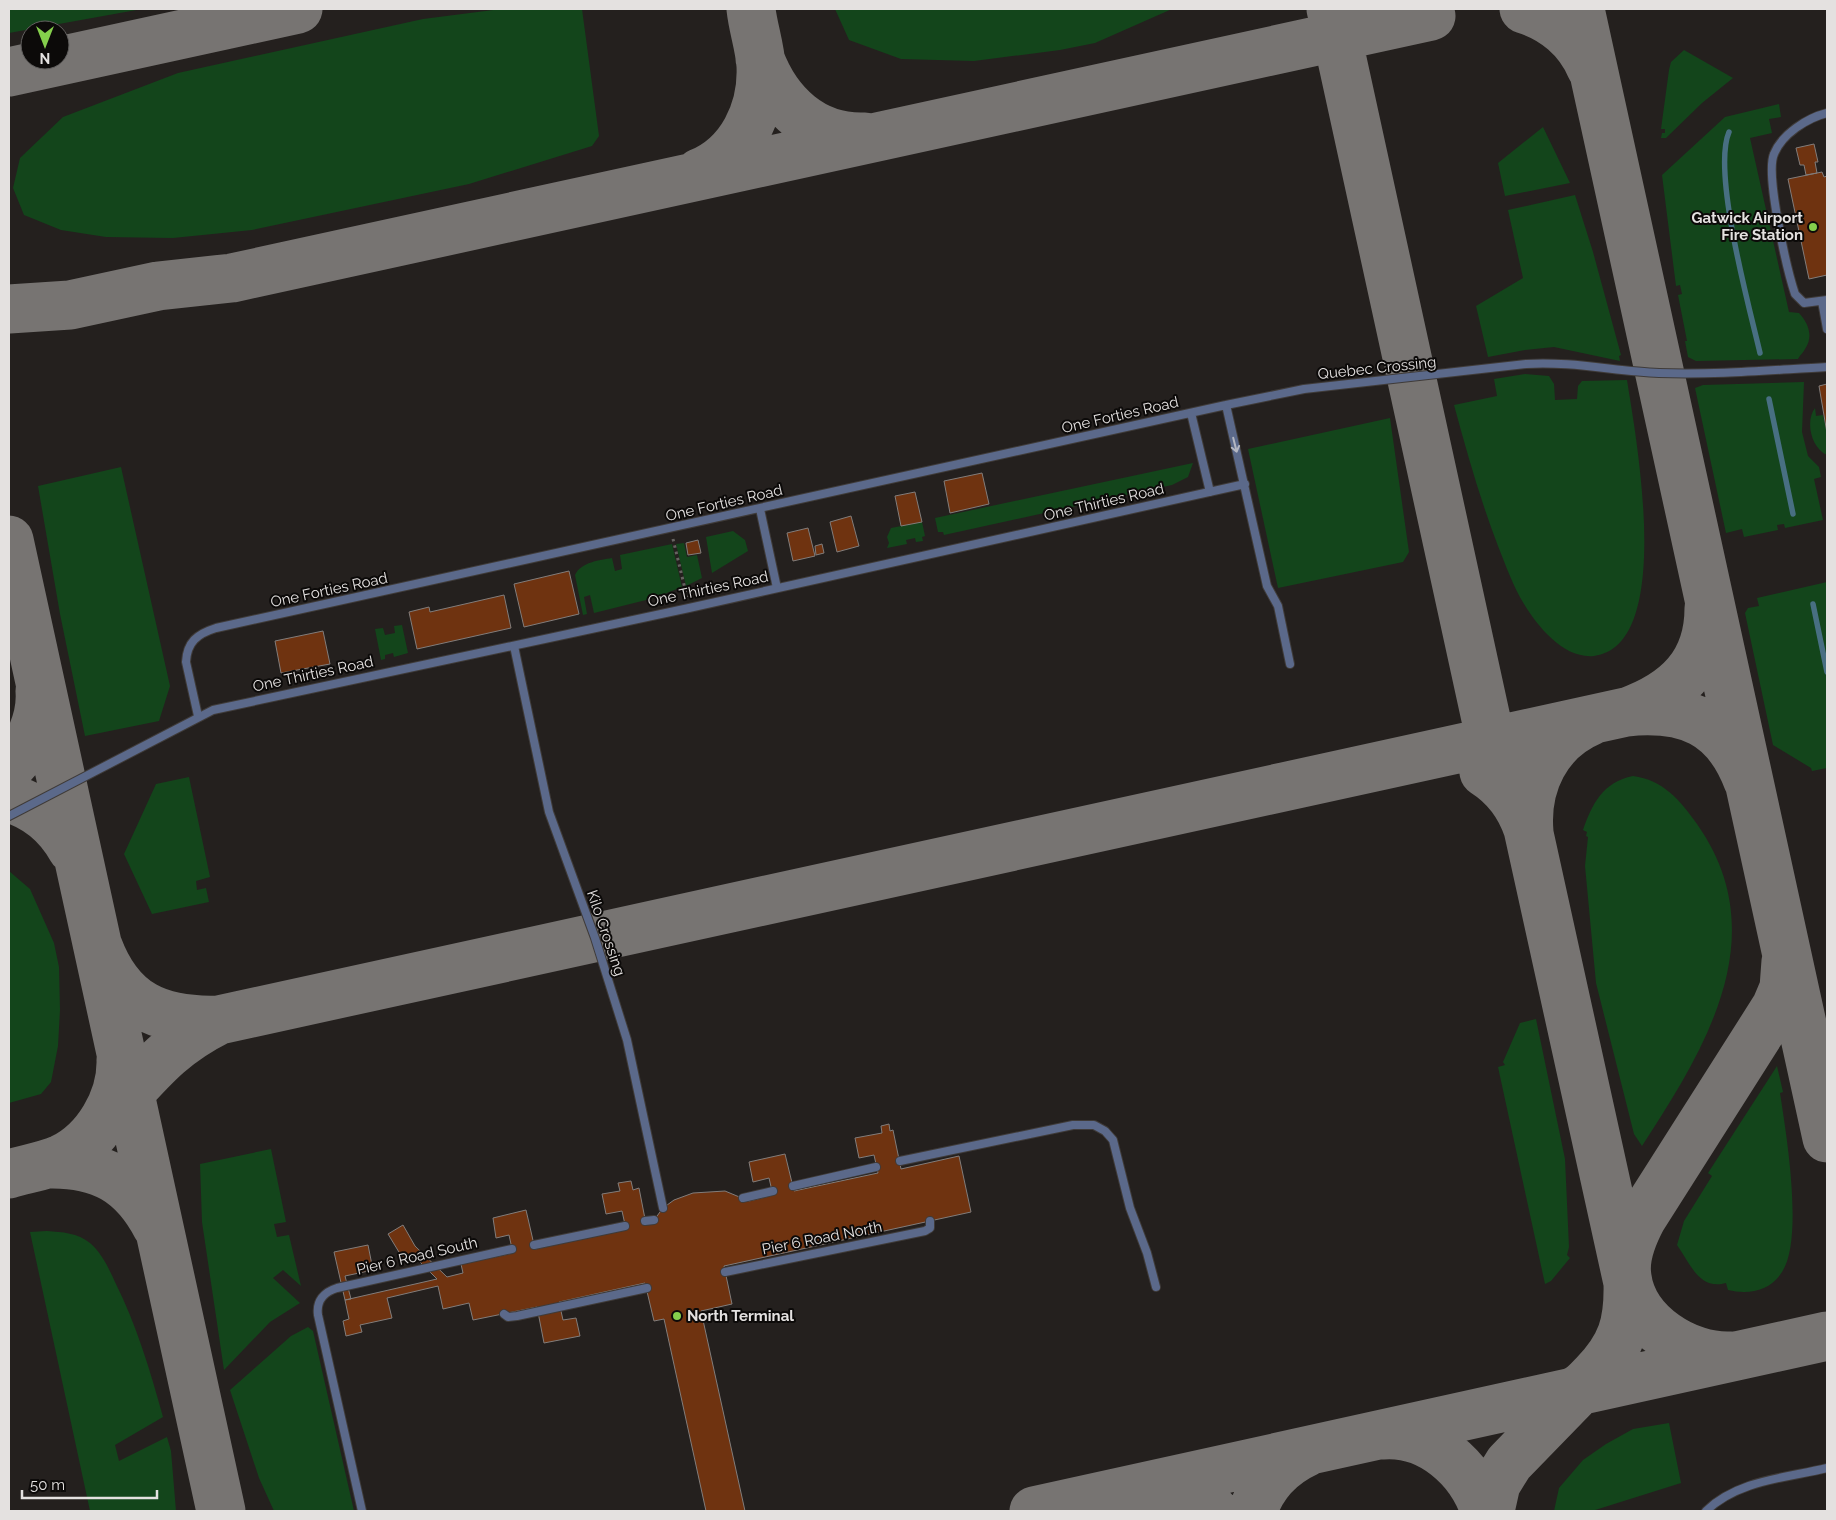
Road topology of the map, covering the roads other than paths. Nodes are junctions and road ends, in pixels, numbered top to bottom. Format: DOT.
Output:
graph roads {
  1 [pos="1827,113"];
  2 [pos="1825,301"];
  3 [pos="1827,329"];
  4 [pos="1827,366"];
  5 [pos="1266,397"];
  6 [pos="1226,405"];
  7 [pos="1191,413"];
  8 [pos="1245,484"];
  9 [pos="1210,492"];
  10 [pos="760,509"];
  11 [pos="777,588"];
  12 [pos="514,646"];
  13 [pos="1290,664"];
  14 [pos="198,716"];
  15 [pos="9,816"];
  16 [pos="900,1161"];
  17 [pos="876,1166"];
  18 [pos="793,1186"];
  19 [pos="773,1191"];
  20 [pos="743,1198"];
  21 [pos="663,1208"];
  22 [pos="654,1220"];
  23 [pos="930,1221"];
  24 [pos="645,1222"];
  25 [pos="625,1226"];
  26 [pos="534,1245"];
  27 [pos="512,1249"];
  28 [pos="725,1272"];
  29 [pos="1156,1287"];
  30 [pos="647,1288"];
  31 [pos="504,1314"];
  32 [pos="1827,1468"];
  33 [pos="362,1511"];
  34 [pos="1706,1511"];
  1 -- 2 [label="lane"];
  2 -- 3 [label="lane"];
  4 -- 5 [label="lane, Quebec Crossing"];
  5 -- 6 [label="lane, One Forties Road"];
  6 -- 7 [label="lane, One Forties Road"];
  6 -- 8 [label="lane, one-way"];
  7 -- 9 [label="lane"];
  7 -- 10 [label="lane, One Forties Road"];
  8 -- 9 [label="lane, One Thirties Road"];
  8 -- 13 [label="lane"];
  9 -- 11 [label="lane, One Thirties Road"];
  10 -- 11 [label="lane"];
  10 -- 14 [label="lane, One Forties Road"];
  11 -- 12 [label="lane, One Thirties Road"];
  12 -- 14 [label="lane, One Thirties Road"];
  12 -- 21 [label="lane, Kilo Crossing"];
  14 -- 15 [label="lane, One Thirties Road"];
  16 -- 29 [label="lane"];
  17 -- 18 [label="lane"];
  19 -- 20 [label="lane"];
  22 -- 24 [label="lane"];
  23 -- 28 [label="lane, Pier 6 Road North"];
  25 -- 26 [label="lane"];
  27 -- 33 [label="lane, Pier 6 Road South"];
  30 -- 31 [label="lane"];
  32 -- 34 [label="lane"];
}
